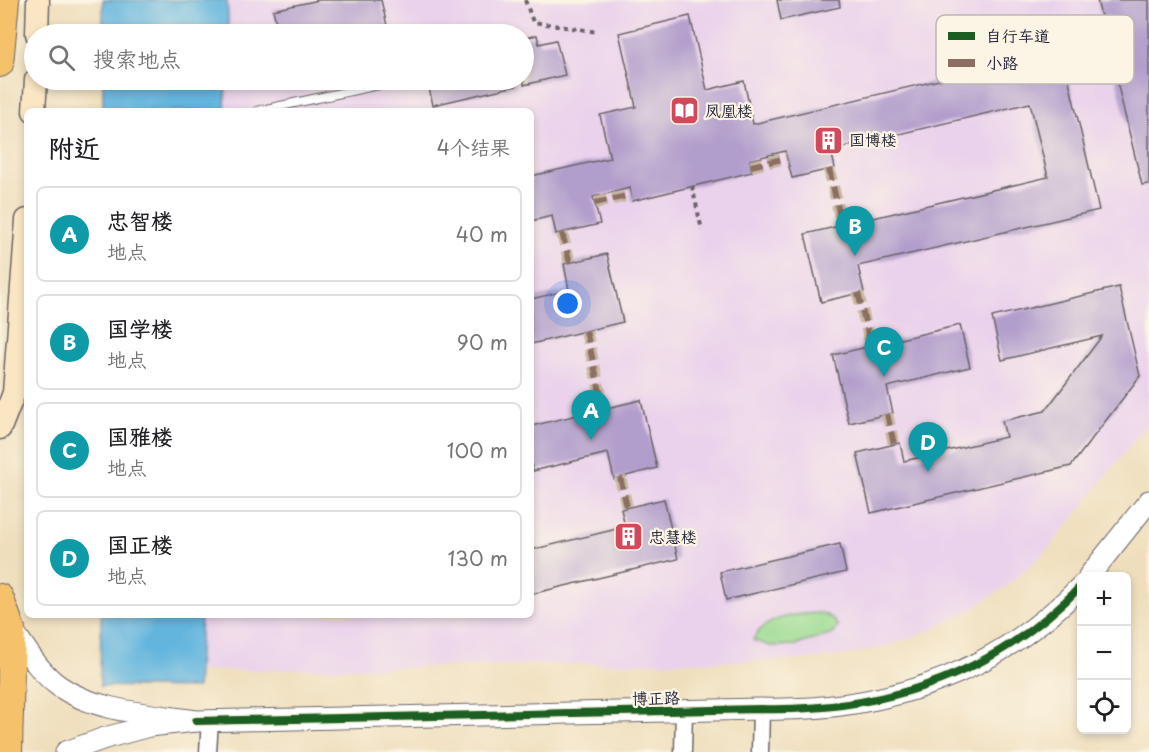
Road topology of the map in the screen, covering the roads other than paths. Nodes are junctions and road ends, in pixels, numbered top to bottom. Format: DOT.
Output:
graph roads {
  1 [pos="6,0"];
  2 [pos="38,0"];
  3 [pos="37,24"];
  4 [pos="0,64"];
  5 [pos="35,90"];
  6 [pos="355,90"];
  7 [pos="34,108"];
  8 [pos="271,108"];
  9 [pos="24,260"];
  10 [pos="0,428"];
  11 [pos="1149,501"];
  12 [pos="1092,572"];
  13 [pos="1077,590"];
  14 [pos="0,597"];
  15 [pos="12,629"];
  16 [pos="761,708"];
  17 [pos="684,711"];
  18 [pos="203,721"];
  19 [pos="9,752"];
  20 [pos="66,752"];
  21 [pos="208,752"];
  22 [pos="683,752"];
  23 [pos="760,752"];
  1 -- 4 [label="main road"];
  2 -- 3 [label="main road"];
  5 -- 7 [label="main road"];
  6 -- 8 [label="lane"];
  9 -- 10 [label="main road"];
  11 -- 12 [label="street"];
  13 -- 16 [label="street, 博正路"];
  14 -- 15 [label="main road"];
  15 -- 18 [label="street"];
  15 -- 19 [label="main road"];
  16 -- 17 [label="street, 博正路"];
  16 -- 23 [label="street"];
  17 -- 18 [label="street, 博正路"];
  17 -- 22 [label="street"];
  18 -- 20 [label="street"];
  18 -- 21 [label="street"];
}
